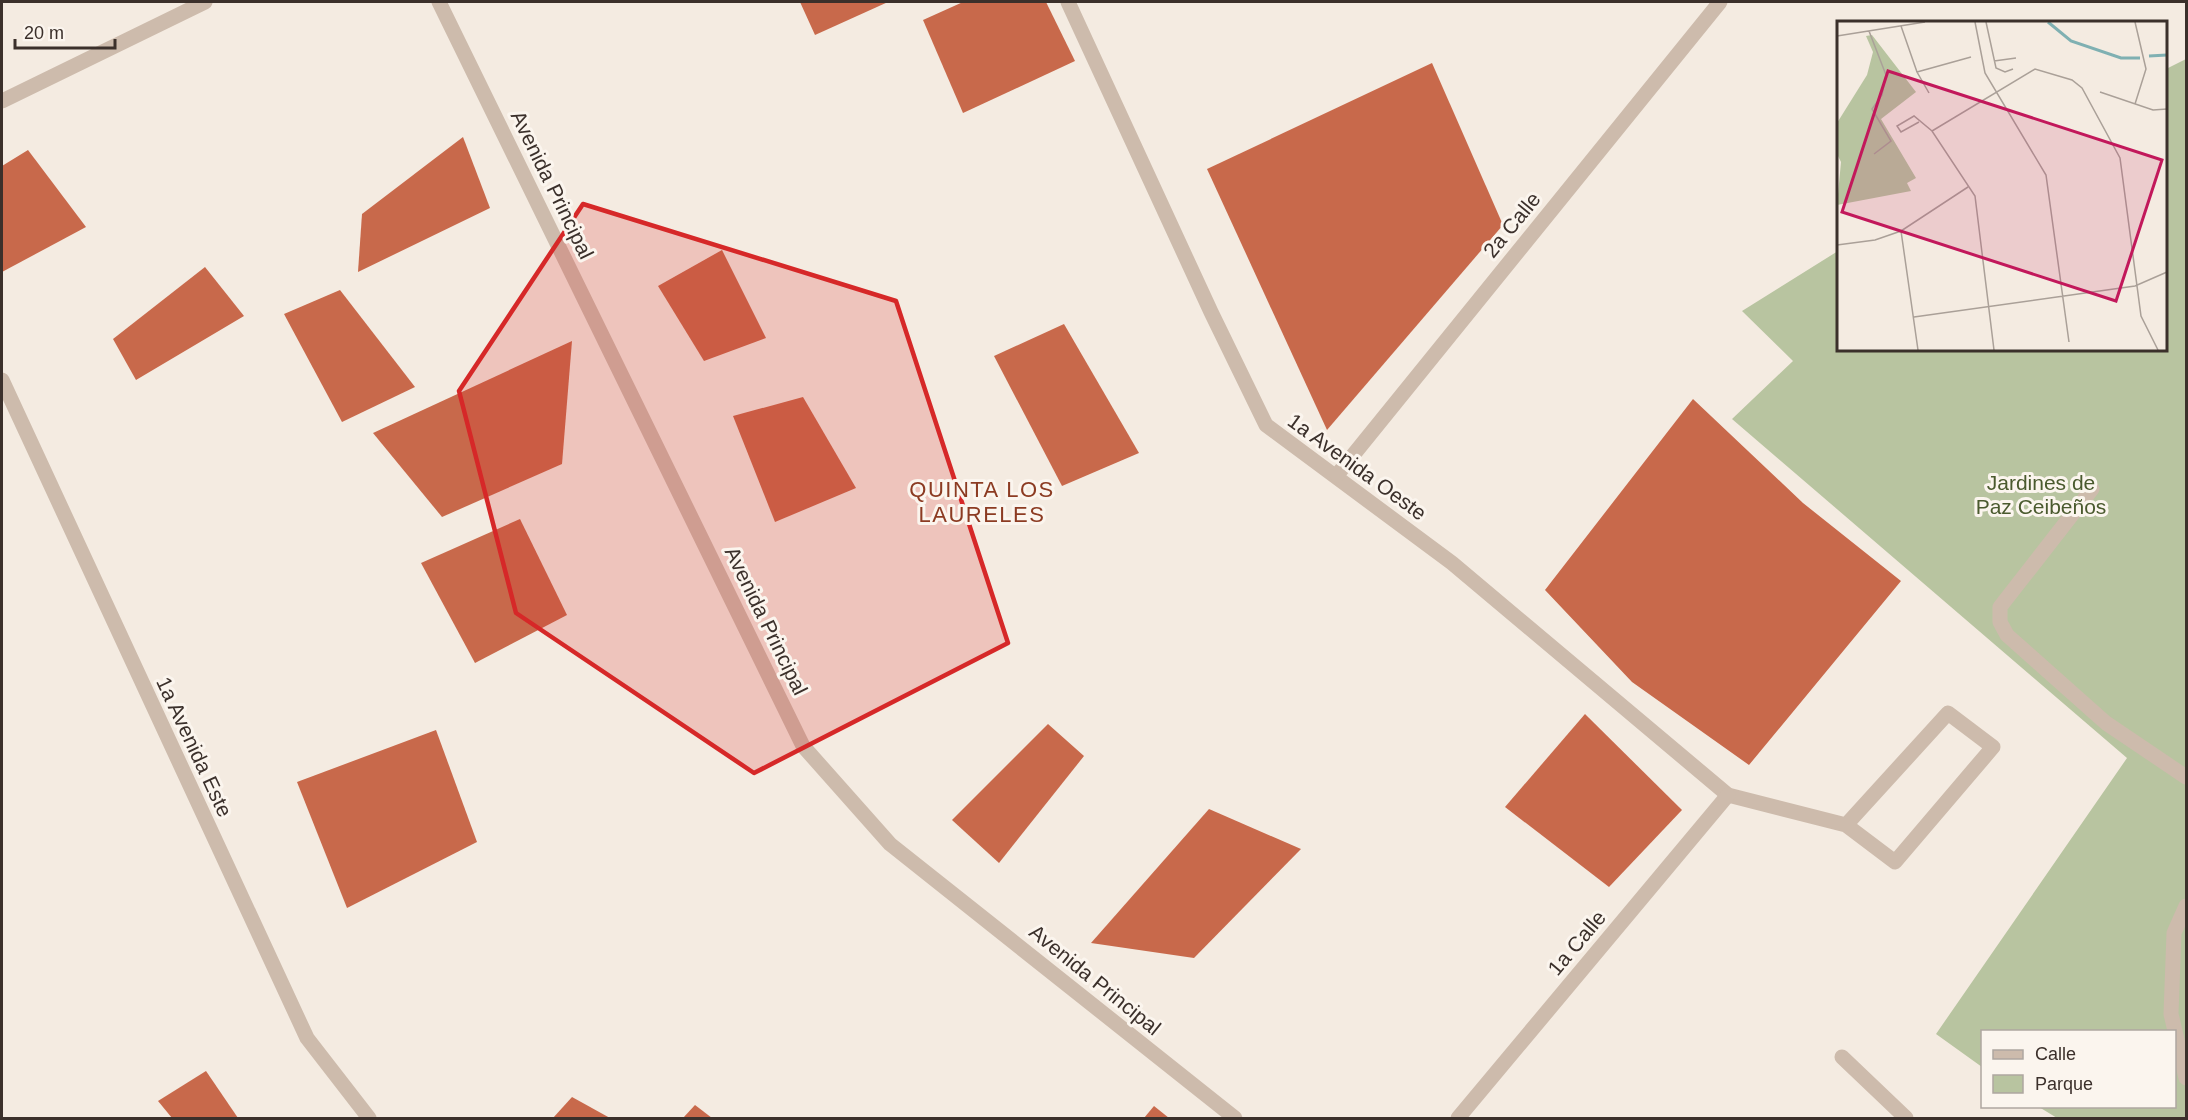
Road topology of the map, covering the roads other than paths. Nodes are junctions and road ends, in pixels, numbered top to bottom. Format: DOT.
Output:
graph roads {
  1 [pos="205,2"];
  2 [pos="439,2"];
  3 [pos="1068,2"];
  4 [pos="1720,2"];
  5 [pos="2,101"];
  6 [pos="2,380"];
  7 [pos="1336,475"];
  8 [pos="2092,489"];
  9 [pos="2187,777"];
  10 [pos="1728,795"];
  11 [pos="1846,825"];
  12 [pos="2187,906"];
  13 [pos="2175,1030"];
  14 [pos="2176,1034"];
  15 [pos="1842,1057"];
  16 [pos="2187,1078"];
  17 [pos="369,1119"];
  18 [pos="1235,1119"];
  19 [pos="1458,1119"];
  20 [pos="1906,1119"];
  1 -- 5 [label="street"];
  2 -- 18 [label="street, Avenida Principal"];
  3 -- 7 [label="street, 1a Avenida Oeste"];
  4 -- 7 [label="street, 2a Calle"];
  6 -- 17 [label="street, 1a Avenida Este"];
  7 -- 10 [label="street, 1a Avenida Oeste"];
  8 -- 9 [label="street"];
  10 -- 11 [label="street"];
  10 -- 19 [label="street, 1a Calle"];
  11 -- 11 [label="street"];
  12 -- 13 [label="street"];
  14 -- 16 [label="street"];
  15 -- 20 [label="street"];
}
